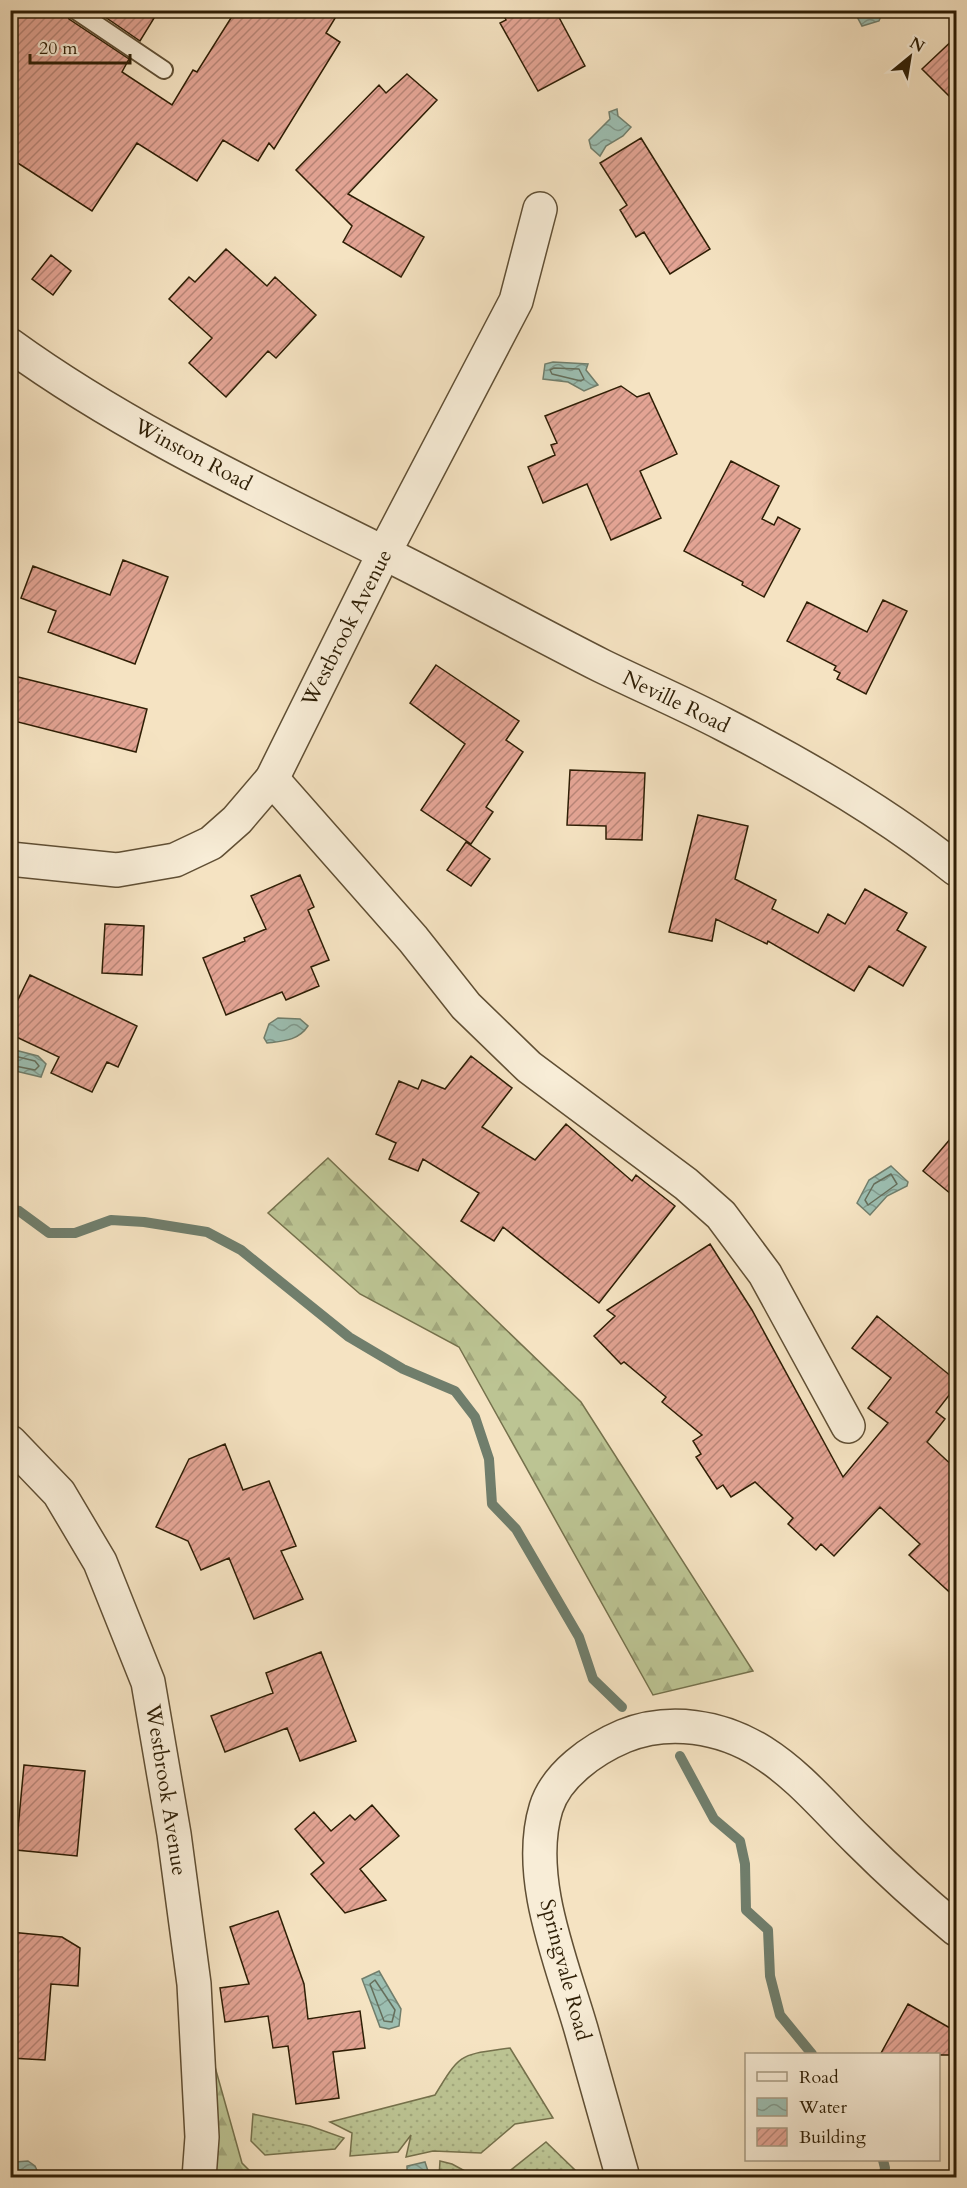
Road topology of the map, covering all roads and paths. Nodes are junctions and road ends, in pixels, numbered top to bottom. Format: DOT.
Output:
graph roads {
  1 [pos="75,10"];
  2 [pos="164,70"];
  3 [pos="540,209"];
  4 [pos="10,345"];
  5 [pos="384,553"];
  6 [pos="272,778"];
  7 [pos="10,859"];
  8 [pos="957,869"];
  9 [pos="848,1426"];
  10 [pos="10,1442"];
  11 [pos="957,1929"];
  12 [pos="199,2178"];
  13 [pos="623,2178"];
  1 -- 2 [label="lane"];
  3 -- 5 [label="street, Westbrook Avenue"];
  4 -- 5 [label="street, Winston Road"];
  5 -- 6 [label="street, Westbrook Avenue"];
  5 -- 8 [label="street, Neville Road"];
  6 -- 7 [label="street, Westbrook Avenue"];
  6 -- 9 [label="street"];
  10 -- 12 [label="street, Westbrook Avenue"];
  11 -- 13 [label="street, Springvale Road"];
}
